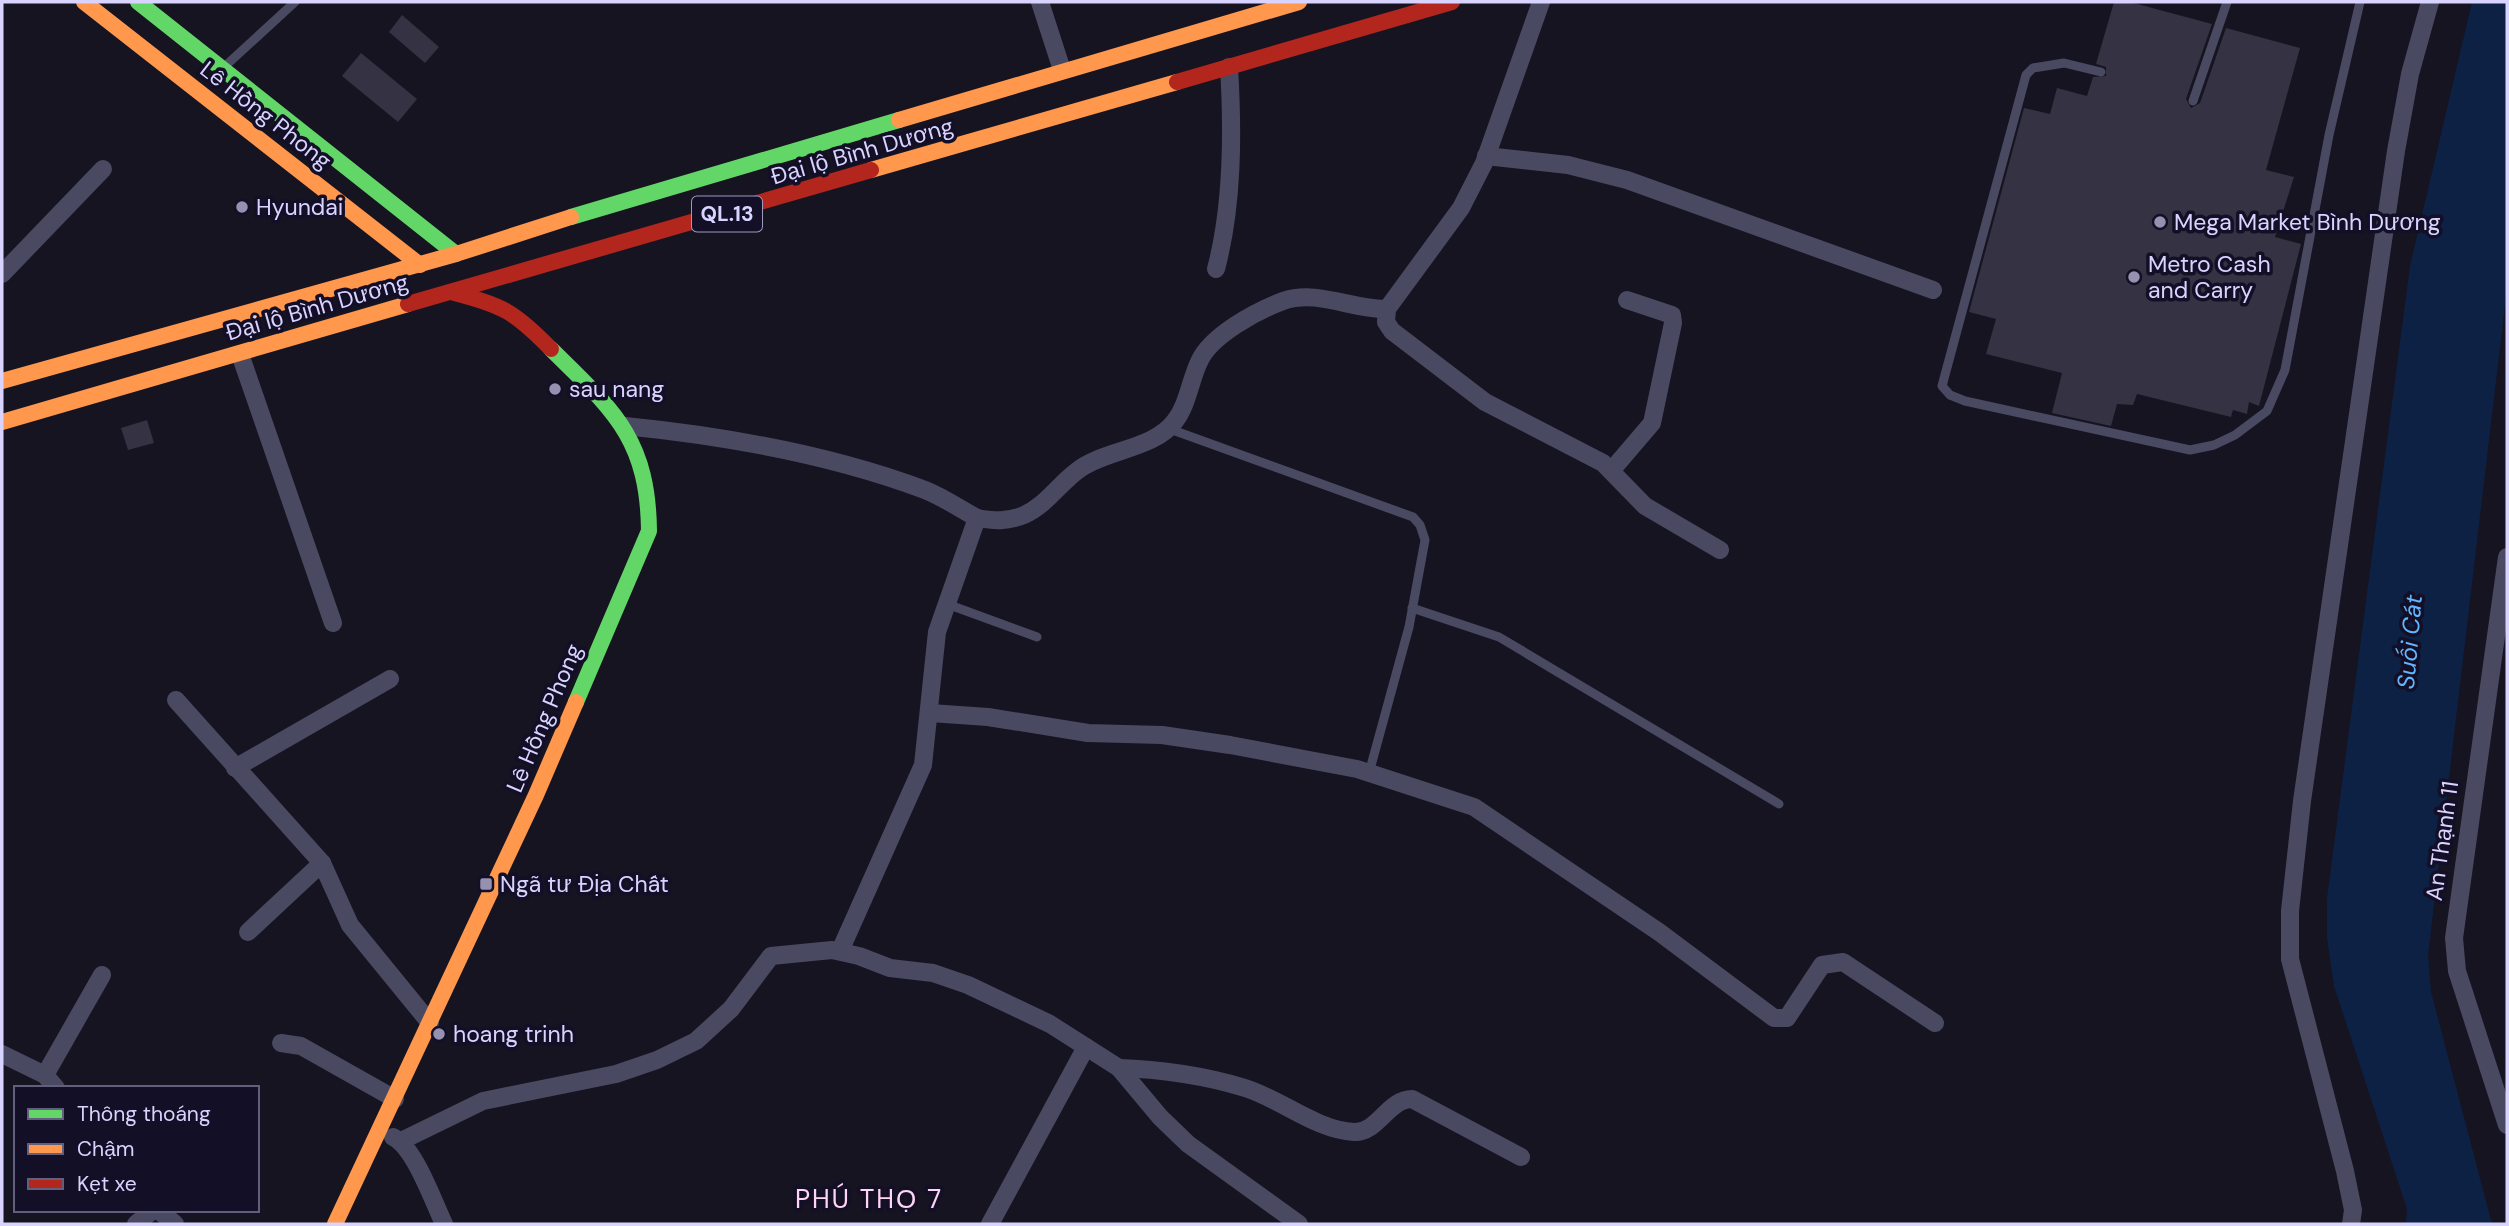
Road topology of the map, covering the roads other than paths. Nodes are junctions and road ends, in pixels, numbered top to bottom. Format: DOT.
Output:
graph roads {
  1 [pos="85,2"];
  2 [pos="295,2"];
  3 [pos="1040,2"];
  4 [pos="1299,2"];
  5 [pos="1452,2"];
  6 [pos="1541,2"];
  7 [pos="2227,2"];
  8 [pos="2360,2"];
  9 [pos="2430,2"];
  10 [pos="148,5"];
  11 [pos="1229,67"];
  12 [pos="222,69"];
  13 [pos="1062,70"];
  14 [pos="2101,72"];
  15 [pos="2193,101"];
  16 [pos="1486,156"];
  17 [pos="103,169"];
  18 [pos="457,254"];
  19 [pos="1216,269"];
  20 [pos="3,271"];
  21 [pos="435,278"];
  22 [pos="494,282"];
  23 [pos="1933,290"];
  24 [pos="1627,300"];
  25 [pos="504,307"];
  26 [pos="1387,309"];
  27 [pos="240,354"];
  28 [pos="2,381"];
  29 [pos="2,422"];
  30 [pos="625,426"];
  31 [pos="1167,428"];
  32 [pos="1611,471"];
  33 [pos="977,518"];
  34 [pos="1720,550"];
  35 [pos="2507,557"];
  36 [pos="947,604"];
  37 [pos="1412,608"];
  38 [pos="333,624"];
  39 [pos="1037,637"];
  40 [pos="390,679"];
  41 [pos="176,700"];
  42 [pos="930,713"];
  43 [pos="235,768"];
  44 [pos="1369,773"];
  45 [pos="1779,804"];
  46 [pos="322,863"];
  47 [pos="248,932"];
  48 [pos="840,951"];
  49 [pos="102,975"];
  50 [pos="429,1023"];
  51 [pos="1934,1023"];
  52 [pos="281,1043"];
  53 [pos="1086,1047"];
  54 [pos="2,1054"];
  55 [pos="1119,1068"];
  56 [pos="50,1081"];
  57 [pos="395,1099"];
  58 [pos="2507,1125"];
  59 [pos="380,1130"];
  60 [pos="401,1141"];
  61 [pos="1521,1157"];
  62 [pos="153,1212"];
  63 [pos="159,1212"];
  64 [pos="136,1224"];
  65 [pos="174,1224"];
  66 [pos="335,1224"];
  67 [pos="444,1224"];
  68 [pos="990,1224"];
  69 [pos="1299,1224"];
  70 [pos="2351,1224"];
  1 -- 21 [label="main road, Lê Hồng Phong"];
  2 -- 12 [label="lane"];
  3 -- 13 [label="street"];
  4 -- 13 [label="main road, Đại lộ Bình Dương / QL.13"];
  5 -- 11 [label="main road, Đại lộ Bình Dương / QL.13"];
  6 -- 16 [label="street"];
  7 -- 15 [label="lane"];
  8 -- 14 [label="lane"];
  9 -- 70 [label="street"];
  10 -- 12 [label="main road, Lê Hồng Phong"];
  11 -- 19 [label="street"];
  11 -- 22 [label="main road, Đại lộ Bình Dương / QL.13"];
  12 -- 18 [label="main road, Lê Hồng Phong"];
  13 -- 18 [label="main road, Đại lộ Bình Dương / QL.13"];
  16 -- 23 [label="street"];
  16 -- 26 [label="street"];
  17 -- 20 [label="street"];
  18 -- 21 [label="main road, Đại lộ Bình Dương / QL.13"];
  18 -- 22 [label="main road, Lê Hồng Phong"];
  21 -- 22 [label="main road, Đại lộ Bình Dương / QL.13"];
  21 -- 25 [label="main road, Lê Hồng Phong"];
  21 -- 27 [label="main road, Đại lộ Bình Dương / QL.13"];
  21 -- 28 [label="main road, Đại lộ Bình Dương / QL.13"];
  22 -- 25 [label="main road"];
  24 -- 32 [label="street"];
  25 -- 30 [label="main road, Lê Hồng Phong"];
  26 -- 31 [label="street"];
  26 -- 32 [label="street"];
  27 -- 29 [label="main road, Đại lộ Bình Dương / QL.13"];
  27 -- 38 [label="street"];
  30 -- 33 [label="street"];
  30 -- 50 [label="main road, Lê Hồng Phong"];
  31 -- 33 [label="street"];
  31 -- 37 [label="lane"];
  32 -- 34 [label="street"];
  33 -- 36 [label="street"];
  35 -- 58 [label="street, An Thạnh 11"];
  36 -- 39 [label="lane"];
  36 -- 42 [label="street"];
  37 -- 44 [label="lane"];
  37 -- 45 [label="lane"];
  40 -- 43 [label="street"];
  41 -- 43 [label="street"];
  42 -- 44 [label="street"];
  42 -- 48 [label="street"];
  43 -- 46 [label="street"];
  44 -- 51 [label="street"];
  46 -- 47 [label="street"];
  46 -- 50 [label="street"];
  48 -- 53 [label="street"];
  48 -- 60 [label="street"];
  49 -- 56 [label="street"];
  50 -- 57 [label="main road, Lê Hồng Phong"];
  52 -- 57 [label="street"];
  53 -- 55 [label="street"];
  53 -- 68 [label="street"];
  54 -- 56 [label="street"];
  55 -- 61 [label="street"];
  55 -- 69 [label="street"];
  57 -- 59 [label="main road, Lê Hồng Phong"];
  59 -- 60 [label="street"];
  59 -- 66 [label="main road, Lê Hồng Phong"];
  60 -- 67 [label="street"];
  62 -- 64 [label="street"];
  63 -- 65 [label="street"];
}
